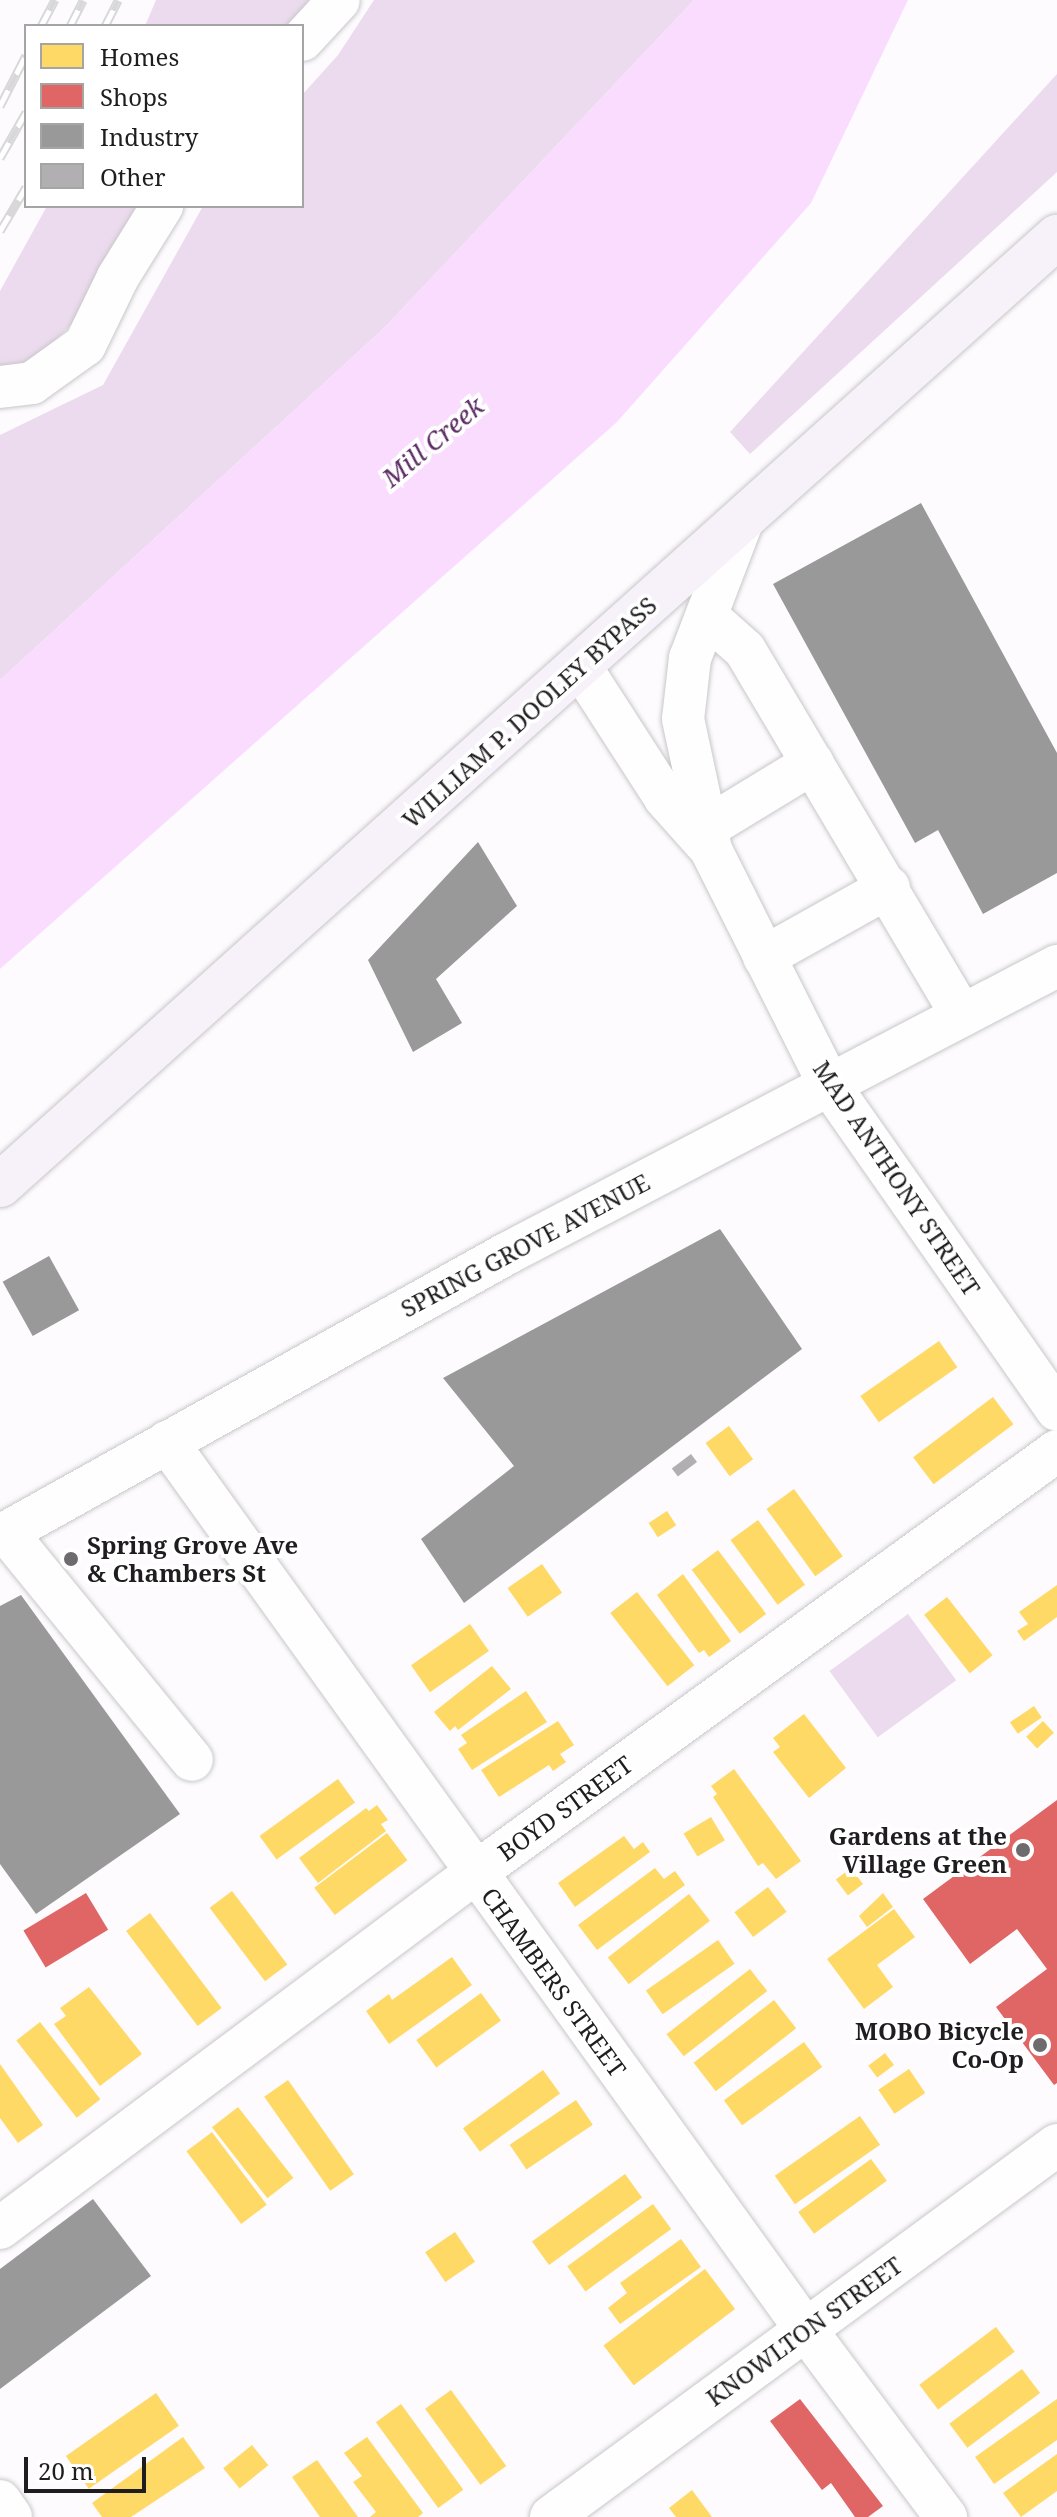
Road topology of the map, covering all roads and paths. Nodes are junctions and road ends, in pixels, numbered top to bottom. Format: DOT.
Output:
graph roads {
  1 [pos="339,0"];
  2 [pos="304,38"];
  3 [pos="161,208"];
  4 [pos="1057,237"];
  5 [pos="0,387"];
  6 [pos="742,522"];
  7 [pos="709,618"];
  8 [pos="580,666"];
  9 [pos="813,763"];
  10 [pos="708,839"];
  11 [pos="889,887"];
  12 [pos="764,957"];
  13 [pos="1057,966"];
  14 [pos="962,1015"];
  15 [pos="828,1083"];
  16 [pos="0,1185"];
  17 [pos="1057,1410"];
  18 [pos="167,1442"];
  19 [pos="1057,1451"];
  20 [pos="3,1534"];
  21 [pos="192,1760"];
  22 [pos="475,1873"];
  23 [pos="1057,2145"];
  24 [pos="0,2228"];
  25 [pos="806,2330"];
  26 [pos="0,2501"];
  27 [pos="11,2517"];
  28 [pos="551,2517"];
  29 [pos="946,2517"];
  1 -- 2 [label="street"];
  3 -- 5 [label="street"];
  4 -- 6 [label="main road, WILLIAM P. DOOLEY BYPASS"];
  6 -- 7 [label="street, MAD ANTHONY STREET"];
  6 -- 8 [label="main road, WILLIAM P. DOOLEY BYPASS"];
  7 -- 9 [label="street"];
  7 -- 10 [label="street, MAD ANTHONY STREET"];
  8 -- 10 [label="street, MAD ANTHONY STREET"];
  8 -- 16 [label="main road, WILLIAM P. DOOLEY BYPASS"];
  9 -- 10 [label="street"];
  9 -- 11 [label="street"];
  10 -- 12 [label="street, MAD ANTHONY STREET"];
  11 -- 12 [label="street"];
  11 -- 14 [label="street"];
  12 -- 15 [label="street, MAD ANTHONY STREET"];
  13 -- 14 [label="street, SPRING GROVE AVENUE"];
  14 -- 15 [label="street, SPRING GROVE AVENUE"];
  15 -- 17 [label="street, MAD ANTHONY STREET"];
  15 -- 18 [label="street, SPRING GROVE AVENUE"];
  18 -- 20 [label="street, SPRING GROVE AVENUE"];
  18 -- 22 [label="street, CHAMBERS STREET"];
  19 -- 22 [label="street, BOYD STREET"];
  20 -- 21 [label="street"];
  22 -- 24 [label="street, BOYD STREET"];
  22 -- 25 [label="street, CHAMBERS STREET"];
  23 -- 25 [label="street, KNOWLTON STREET"];
  25 -- 28 [label="street, KNOWLTON STREET"];
  25 -- 29 [label="street, CHAMBERS STREET"];
  26 -- 27 [label="street"];
}
